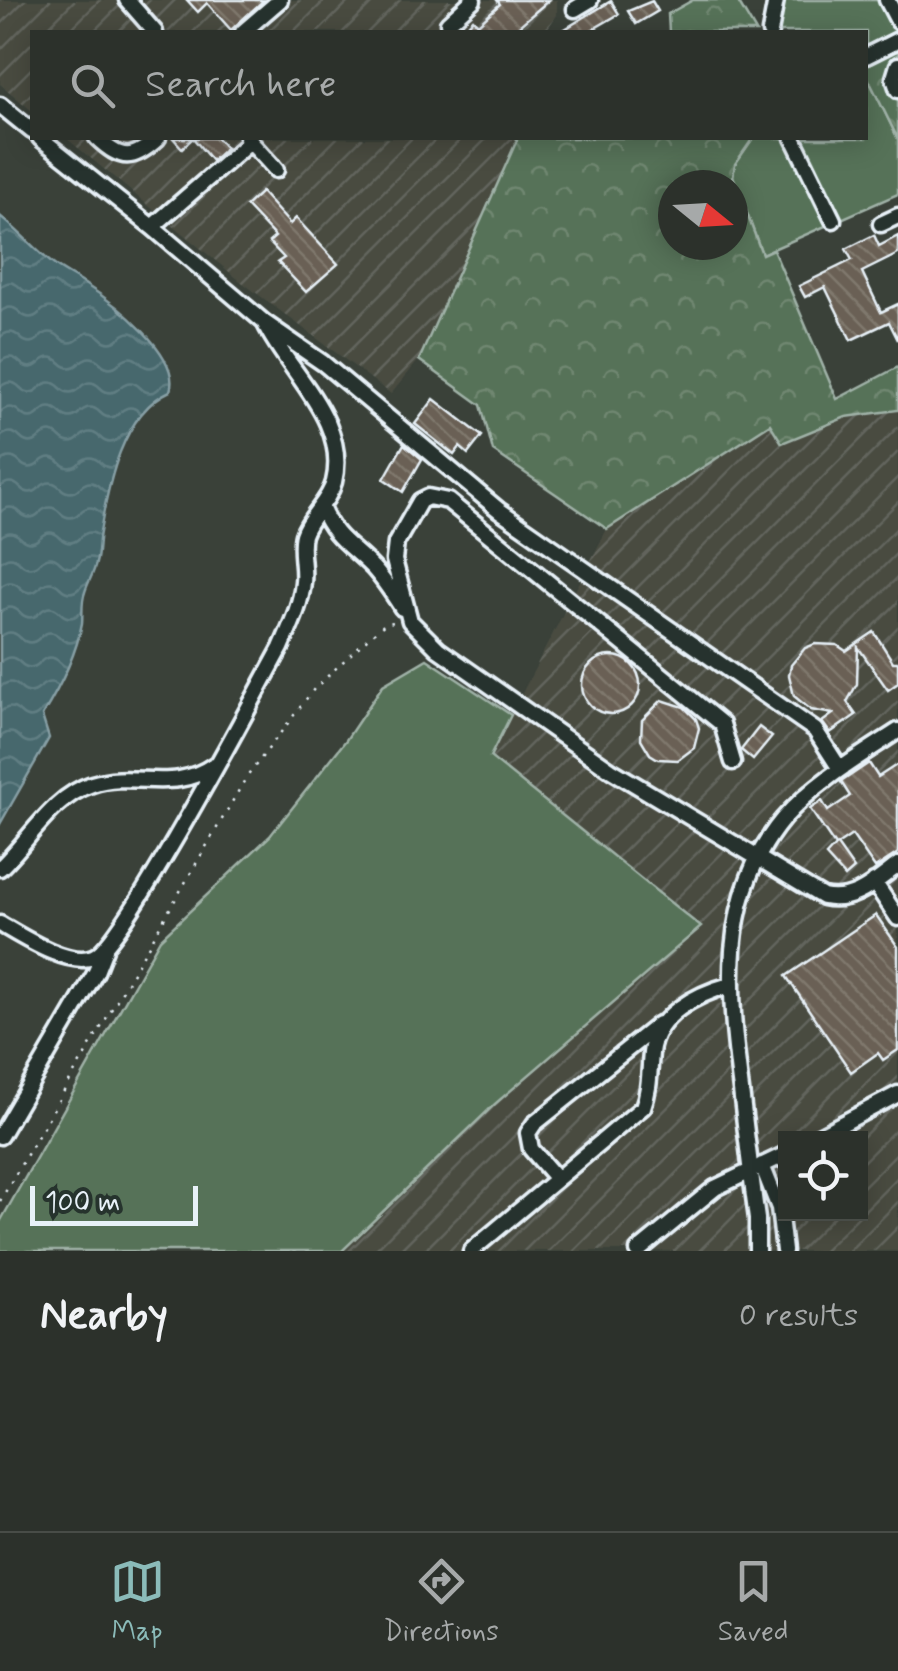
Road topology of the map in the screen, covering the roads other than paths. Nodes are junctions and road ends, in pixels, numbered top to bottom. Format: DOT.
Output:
graph roads {
  1 [pos="127,0"];
  2 [pos="280,0"];
  3 [pos="473,0"];
  4 [pos="590,0"];
  5 [pos="776,0"];
  6 [pos="886,0"];
  7 [pos="576,9"];
  8 [pos="898,20"];
  9 [pos="448,23"];
  10 [pos="153,30"];
  11 [pos="245,30"];
  12 [pos="770,30"];
  13 [pos="898,40"];
  14 [pos="868,55"];
  15 [pos="898,65"];
  16 [pos="898,90"];
  17 [pos="0,105"];
  18 [pos="30,129"];
  19 [pos="43,140"];
  20 [pos="99,140"];
  21 [pos="156,140"];
  22 [pos="248,140"];
  23 [pos="250,140"];
  24 [pos="793,140"];
  25 [pos="276,170"];
  26 [pos="898,216"];
  27 [pos="833,220"];
  28 [pos="882,224"];
  29 [pos="152,227"];
  30 [pos="265,323"];
  31 [pos="321,507"];
  32 [pos="410,621"];
  33 [pos="898,731"];
  34 [pos="733,762"];
  35 [pos="215,764"];
  36 [pos="840,769"];
  37 [pos="758,859"];
  38 [pos="898,865"];
  39 [pos="0,868"];
  40 [pos="874,882"];
  41 [pos="898,918"];
  42 [pos="0,924"];
  43 [pos="105,948"];
  44 [pos="730,985"];
  45 [pos="668,1017"];
  46 [pos="898,1094"];
  47 [pos="829,1131"];
  48 [pos="0,1136"];
  49 [pos="778,1158"];
  50 [pos="756,1168"];
  51 [pos="557,1179"];
  52 [pos="471,1251"];
  53 [pos="638,1251"];
  54 [pos="757,1251"];
  55 [pos="784,1251"];
  1 -- 10 [label="street"];
  2 -- 11 [label="street"];
  3 -- 9 [label="street"];
  4 -- 7 [label="street"];
  5 -- 12 [label="street"];
  6 -- 8 [label="street"];
  13 -- 14 [label="street"];
  15 -- 16 [label="street"];
  17 -- 18 [label="street"];
  19 -- 29 [label="street"];
  20 -- 21 [label="street"];
  22 -- 29 [label="street"];
  23 -- 25 [label="street"];
  24 -- 27 [label="street"];
  26 -- 28 [label="street"];
  29 -- 30 [label="street"];
  30 -- 31 [label="street"];
  30 -- 36 [label="street"];
  31 -- 32 [label="street"];
  31 -- 35 [label="street"];
  32 -- 34 [label="street"];
  32 -- 37 [label="street"];
  33 -- 36 [label="street"];
  35 -- 39 [label="street"];
  35 -- 43 [label="street"];
  36 -- 37 [label="street"];
  37 -- 40 [label="street"];
  37 -- 44 [label="street"];
  38 -- 40 [label="street"];
  40 -- 41 [label="street"];
  42 -- 43 [label="street"];
  43 -- 48 [label="street"];
  44 -- 45 [label="street"];
  44 -- 50 [label="street"];
  45 -- 51 [label="street"];
  45 -- 51 [label="street"];
  46 -- 47 [label="street"];
  49 -- 50 [label="street"];
  50 -- 53 [label="street"];
  50 -- 54 [label="street"];
  50 -- 55 [label="street"];
  51 -- 52 [label="street"];
}
